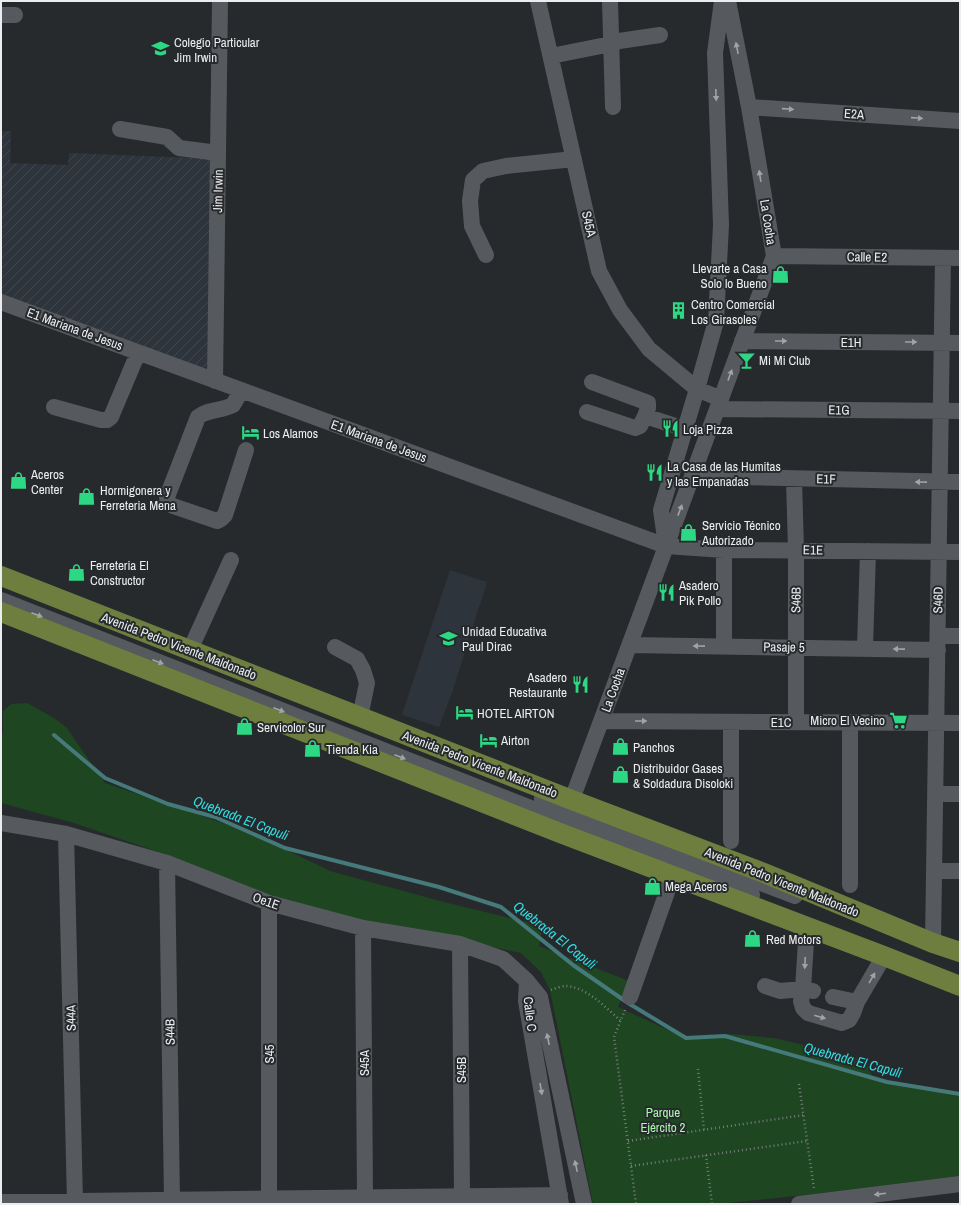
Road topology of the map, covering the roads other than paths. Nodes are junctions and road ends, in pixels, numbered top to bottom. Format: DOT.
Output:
graph roads {
  1 [pos="220,1"];
  2 [pos="538,1"];
  3 [pos="610,1"];
  4 [pos="722,1"];
  5 [pos="728,1"];
  6 [pos="660,35"];
  7 [pos="611,44"];
  8 [pos="551,56"];
  9 [pos="749,107"];
  10 [pos="613,108"];
  11 [pos="960,121"];
  12 [pos="120,129"];
  13 [pos="218,153"];
  14 [pos="574,159"];
  15 [pos="486,255"];
  16 [pos="774,256"];
  17 [pos="944,258"];
  18 [pos="960,258"];
  19 [pos="1,302"];
  20 [pos="742,341"];
  21 [pos="942,343"];
  22 [pos="960,343"];
  23 [pos="138,353"];
  24 [pos="215,381"];
  25 [pos="592,382"];
  26 [pos="697,389"];
  27 [pos="241,391"];
  28 [pos="719,404"];
  29 [pos="54,407"];
  30 [pos="941,411"];
  31 [pos="960,411"];
  32 [pos="587,412"];
  33 [pos="645,416"];
  34 [pos="685,429"];
  35 [pos="246,450"];
  36 [pos="692,476"];
  37 [pos="794,479"];
  38 [pos="940,482"];
  39 [pos="960,482"];
  40 [pos="666,546"];
  41 [pos="724,550"];
  42 [pos="796,550"];
  43 [pos="868,551"];
  44 [pos="939,551"];
  45 [pos="960,552"];
  46 [pos="231,560"];
  47 [pos="1,576"];
  48 [pos="1,585"];
  49 [pos="1,600"];
  50 [pos="1,612"];
  51 [pos="960,636"];
  52 [pos="938,643"];
  53 [pos="630,645"];
  54 [pos="724,646"];
  55 [pos="335,647"];
  56 [pos="795,648"];
  57 [pos="865,648"];
  58 [pos="190,650"];
  59 [pos="360,717"];
  60 [pos="602,721"];
  61 [pos="731,722"];
  62 [pos="796,722"];
  63 [pos="850,722"];
  64 [pos="937,722"];
  65 [pos="960,723"];
  66 [pos="936,794"];
  67 [pos="960,794"];
  68 [pos="566,816"];
  69 [pos="1,823"];
  70 [pos="66,834"];
  71 [pos="731,841"];
  72 [pos="167,863"];
  73 [pos="934,871"];
  74 [pos="960,872"];
  75 [pos="673,875"];
  76 [pos="850,885"];
  77 [pos="269,903"];
  78 [pos="806,926"];
  79 [pos="363,928"];
  80 [pos="933,942"];
  81 [pos="460,944"];
  82 [pos="960,952"];
  83 [pos="884,956"];
  84 [pos="960,962"];
  85 [pos="960,978"];
  86 [pos="527,981"];
  87 [pos="765,986"];
  88 [pos="960,986"];
  89 [pos="808,990"];
  90 [pos="630,997"];
  91 [pos="833,997"];
  92 [pos="858,1002"];
  93 [pos="960,1184"];
  94 [pos="462,1196"];
  95 [pos="365,1197"];
  96 [pos="908,1197"];
  97 [pos="560,1199"];
  98 [pos="172,1200"];
  99 [pos="75,1201"];
  100 [pos="269,1201"];
  101 [pos="1,1202"];
  102 [pos="807,1203"];
  103 [pos="584,1204"];
  1 -- 13 [label="street, Jim Irwin"];
  2 -- 8 [label="street, S45A"];
  3 -- 7 [label="street"];
  4 -- 26 [label="street, La Cocha, one-way"];
  9 -- 5 [label="street, La Cocha, one-way"];
  6 -- 7 [label="street"];
  7 -- 8 [label="street"];
  7 -- 10 [label="street"];
  8 -- 14 [label="street, S45A"];
  9 -- 11 [label="street, E2A, one-way"];
  16 -- 9 [label="street, La Cocha, one-way"];
  12 -- 13 [label="street"];
  13 -- 24 [label="street, Jim Irwin"];
  14 -- 15 [label="street"];
  14 -- 26 [label="street, S45A"];
  16 -- 17 [label="street, Calle E2"];
  16 -- 20 [label="street, La Cocha"];
  17 -- 18 [label="street, Calle E2"];
  17 -- 21 [label="street, S46D"];
  19 -- 23 [label="street, E1 Mariana de Jesus"];
  20 -- 21 [label="street, E1H, one-way"];
  28 -- 20 [label="street, La Cocha, one-way"];
  21 -- 22 [label="street, E1H"];
  21 -- 30 [label="street, S46D"];
  23 -- 24 [label="street, E1 Mariana de Jesus"];
  23 -- 29 [label="street"];
  24 -- 27 [label="street, E1 Mariana de Jesus"];
  25 -- 33 [label="street"];
  26 -- 28 [label="street, S45A"];
  26 -- 34 [label="street, La Cocha"];
  27 -- 35 [label="street"];
  27 -- 40 [label="street, E1 Mariana de Jesus"];
  28 -- 30 [label="street, E1G"];
  28 -- 36 [label="street, La Cocha"];
  30 -- 31 [label="street, E1G"];
  30 -- 38 [label="street, S46D"];
  32 -- 33 [label="street"];
  33 -- 34 [label="street"];
  34 -- 40 [label="street, La Cocha"];
  36 -- 37 [label="street, E1F"];
  40 -- 36 [label="street, La Cocha, one-way"];
  38 -- 37 [label="street, E1F, one-way"];
  37 -- 42 [label="street, S46B"];
  38 -- 39 [label="street, E1F"];
  38 -- 44 [label="street, S46D"];
  40 -- 41 [label="street, E1E"];
  40 -- 53 [label="street, La Cocha"];
  41 -- 42 [label="street, E1E"];
  41 -- 54 [label="street"];
  42 -- 43 [label="street, E1E"];
  42 -- 56 [label="street, S46B"];
  43 -- 44 [label="street, E1E"];
  43 -- 57 [label="street"];
  44 -- 45 [label="street, E1E"];
  44 -- 52 [label="street, S46D"];
  46 -- 58 [label="street"];
  47 -- 58 [label="main road, Avenida Pedro Vicente Maldonado"];
  48 -- 68 [label="street"];
  49 -- 68 [label="street, one-way"];
  50 -- 68 [label="main road, Avenida Pedro Vicente Maldonado"];
  51 -- 52 [label="street, Pasaje 5"];
  52 -- 57 [label="street, Pasaje 5, one-way"];
  52 -- 64 [label="street, S46D"];
  54 -- 53 [label="street, Pasaje 5, one-way"];
  53 -- 60 [label="street, La Cocha"];
  54 -- 56 [label="street, Pasaje 5"];
  55 -- 59 [label="street"];
  56 -- 57 [label="street, Pasaje 5"];
  56 -- 62 [label="street, S46B"];
  58 -- 59 [label="main road, Avenida Pedro Vicente Maldonado"];
  59 -- 68 [label="main road, Avenida Pedro Vicente Maldonado"];
  60 -- 61 [label="street, E1C, one-way"];
  60 -- 68 [label="street, La Cocha"];
  61 -- 62 [label="street, E1C"];
  61 -- 71 [label="street"];
  62 -- 63 [label="street, E1C"];
  63 -- 64 [label="street, E1C"];
  63 -- 76 [label="street"];
  64 -- 65 [label="street, E1C"];
  64 -- 66 [label="street, S46D"];
  66 -- 67 [label="street"];
  66 -- 73 [label="street, S46D"];
  68 -- 75 [label="main road, Avenida Pedro Vicente Maldonado"];
  68 -- 80 [label="main road, Avenida Pedro Vicente Maldonado"];
  68 -- 84 [label="street"];
  68 -- 85 [label="street"];
  69 -- 70 [label="street, Oe1E"];
  70 -- 72 [label="street, Oe1E"];
  70 -- 99 [label="street, S44A"];
  72 -- 77 [label="street, Oe1E"];
  72 -- 98 [label="street, S44B"];
  73 -- 74 [label="street"];
  73 -- 80 [label="street, S46D"];
  75 -- 78 [label="main road, Avenida Pedro Vicente Maldonado"];
  75 -- 90 [label="street"];
  77 -- 79 [label="street, Oe1E"];
  77 -- 100 [label="street, S45"];
  78 -- 83 [label="main road, Avenida Pedro Vicente Maldonado"];
  78 -- 89 [label="street, one-way"];
  79 -- 81 [label="street, Oe1E"];
  79 -- 95 [label="street, S45A"];
  80 -- 82 [label="main road, Avenida Pedro Vicente Maldonado"];
  81 -- 86 [label="street, Oe1E"];
  81 -- 94 [label="street, S45B"];
  83 -- 88 [label="main road, Avenida Pedro Vicente Maldonado"];
  92 -- 83 [label="street, one-way"];
  86 -- 97 [label="street, Calle C, one-way"];
  103 -- 86 [label="street, Calle C, one-way"];
  87 -- 89 [label="street"];
  89 -- 92 [label="street, one-way"];
  91 -- 92 [label="street"];
  93 -- 96 [label="street"];
  94 -- 95 [label="street"];
  94 -- 97 [label="street"];
  95 -- 100 [label="street"];
  96 -- 102 [label="street, one-way"];
  98 -- 99 [label="street"];
  98 -- 100 [label="street"];
  99 -- 101 [label="street"];
}
